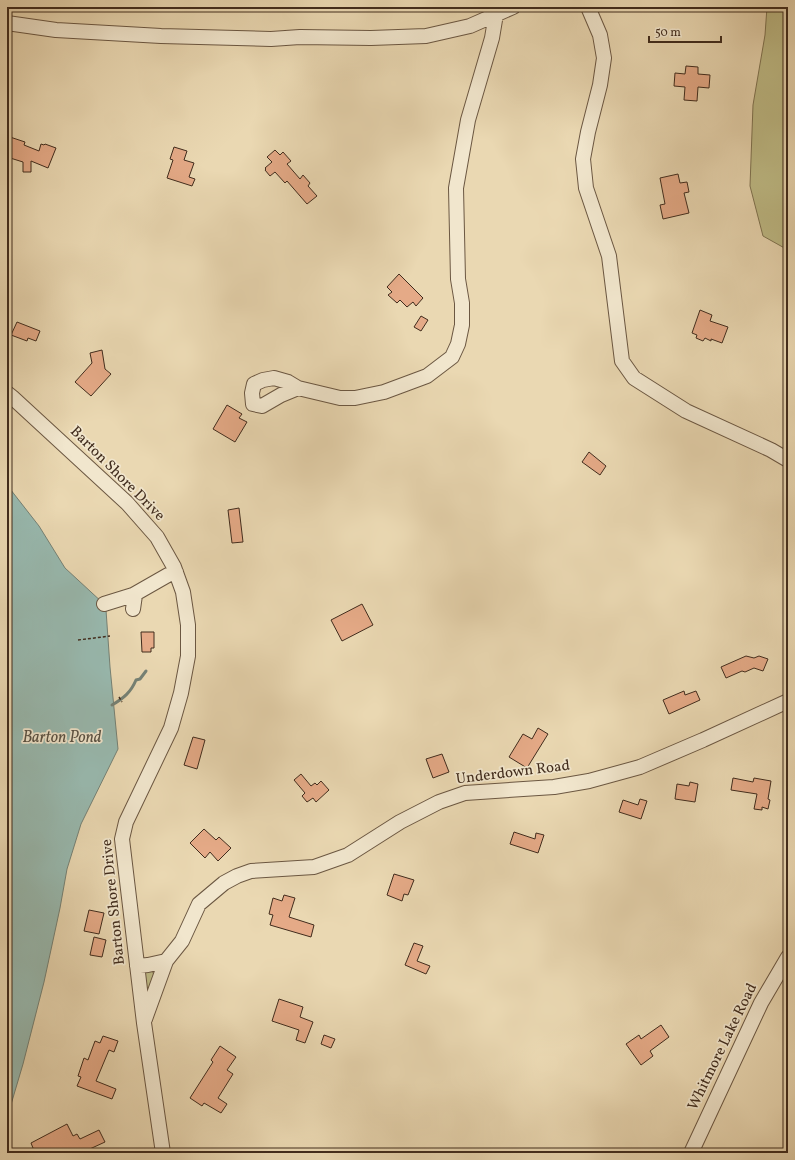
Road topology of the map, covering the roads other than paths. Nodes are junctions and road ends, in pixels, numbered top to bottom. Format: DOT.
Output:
graph roads {
  1 [pos="513,7"];
  2 [pos="588,7"];
  3 [pos="496,14"];
  4 [pos="7,23"];
  5 [pos="298,388"];
  6 [pos="7,394"];
  7 [pos="788,460"];
  8 [pos="176,572"];
  9 [pos="135,594"];
  10 [pos="104,604"];
  11 [pos="133,609"];
  12 [pos="788,701"];
  13 [pos="788,957"];
  14 [pos="166,961"];
  15 [pos="137,966"];
  16 [pos="144,1023"];
  17 [pos="163,1153"];
  18 [pos="691,1153"];
  1 -- 3 [label="street"];
  2 -- 7 [label="street"];
  3 -- 4 [label="street"];
  3 -- 5 [label="street"];
  6 -- 8 [label="street, Barton Shore Drive"];
  8 -- 9 [label="street"];
  8 -- 15 [label="street, Barton Shore Drive"];
  9 -- 10 [label="street"];
  9 -- 11 [label="street"];
  12 -- 14 [label="street, Underdown Road"];
  13 -- 18 [label="street, Whitmore Lake Road"];
  14 -- 15 [label="street"];
  14 -- 16 [label="street, Underdown Road"];
  15 -- 16 [label="street, Barton Shore Drive"];
  16 -- 17 [label="street, Barton Shore Drive"];
}
